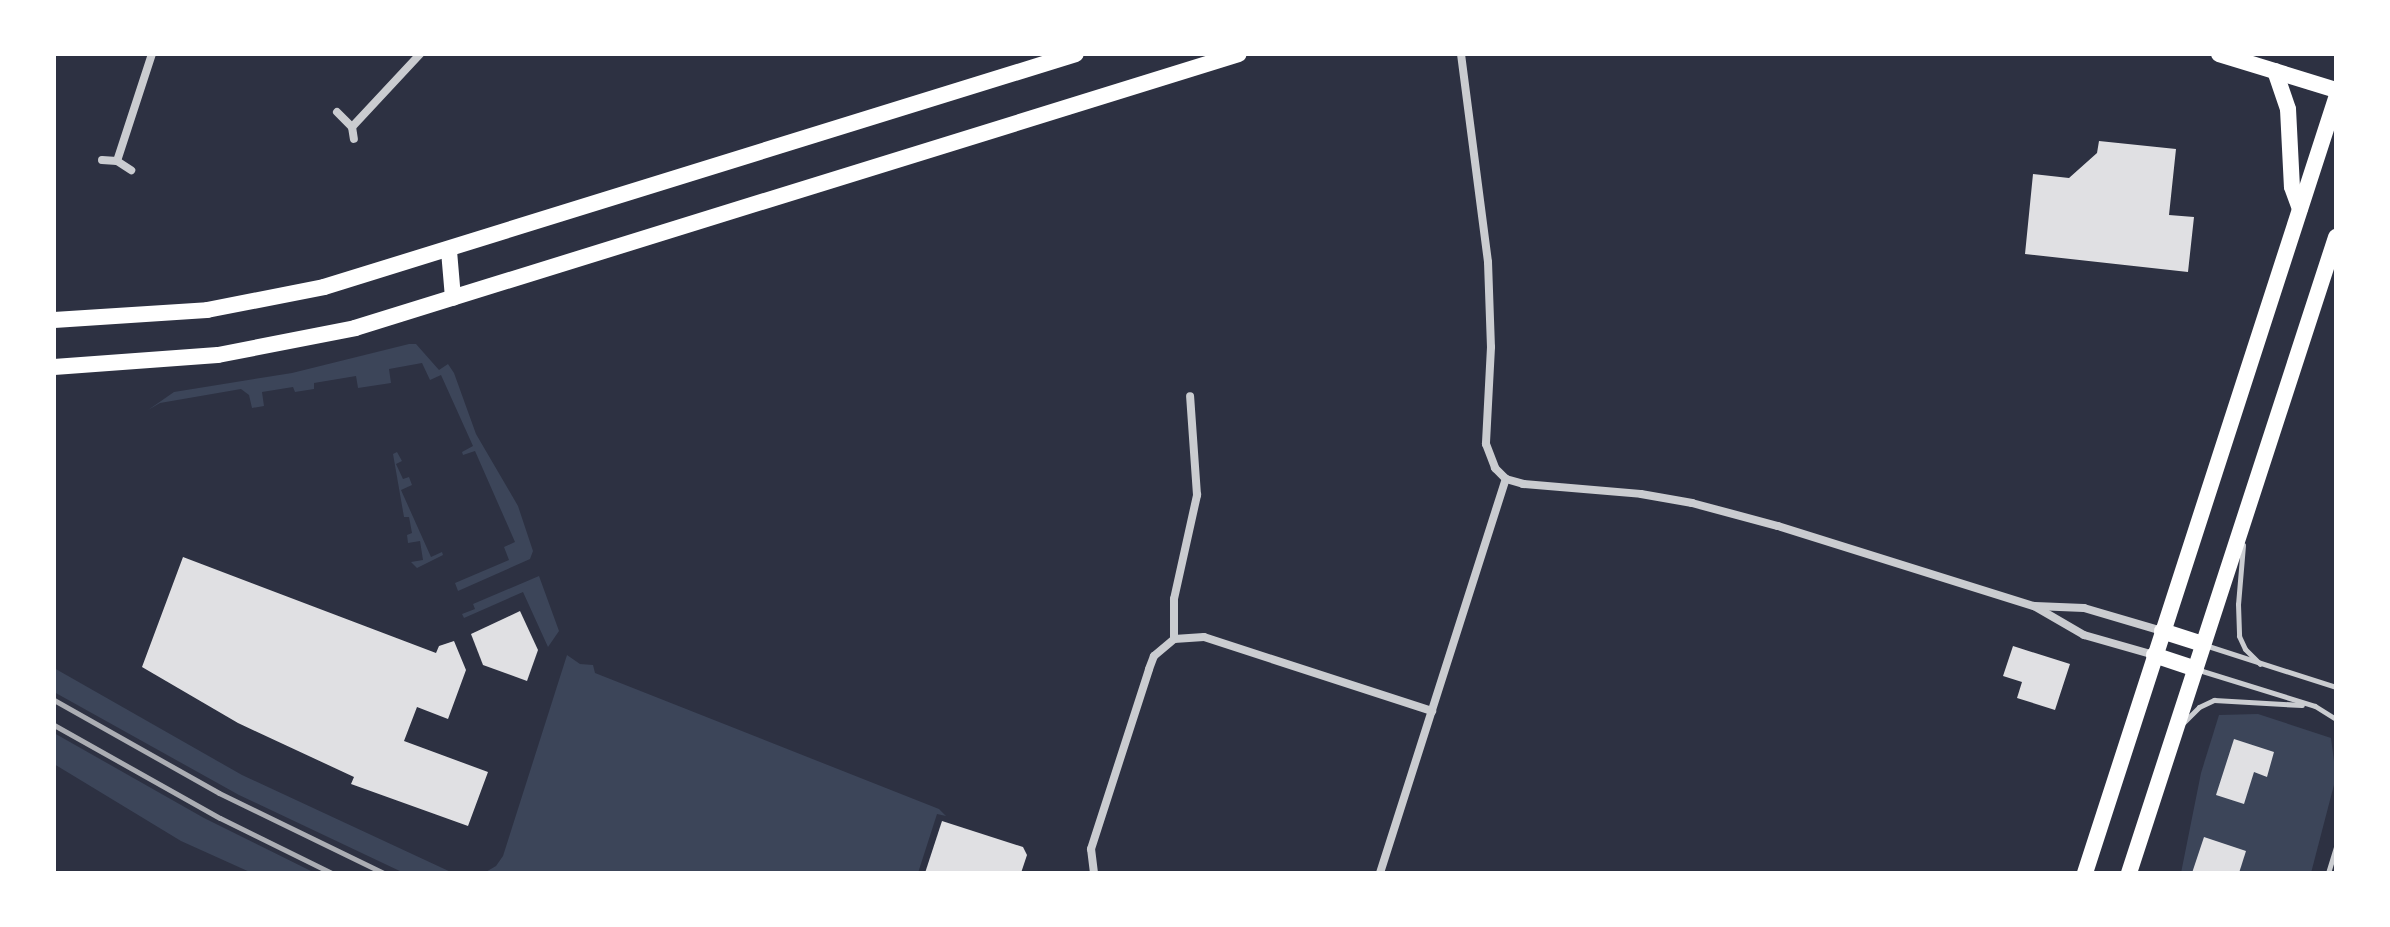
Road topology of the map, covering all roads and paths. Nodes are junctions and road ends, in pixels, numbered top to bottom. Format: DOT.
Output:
graph roads {
  1 [pos="152,54"];
  2 [pos="420,54"];
  3 [pos="1076,54"];
  4 [pos="1239,54"];
  5 [pos="1461,54"];
  6 [pos="2219,54"];
  7 [pos="2275,71"];
  8 [pos="2336,90"];
  9 [pos="2336,98"];
  10 [pos="337,112"];
  11 [pos="352,127"];
  12 [pos="354,139"];
  13 [pos="102,160"];
  14 [pos="117,161"];
  15 [pos="131,170"];
  16 [pos="2300,209"];
  17 [pos="2336,237"];
  18 [pos="449,251"];
  19 [pos="472,292"];
  20 [pos="453,298"];
  21 [pos="54,320"];
  22 [pos="54,367"];
  23 [pos="1190,396"];
  24 [pos="1506,479"];
  25 [pos="2247,509"];
  26 [pos="2034,606"];
  27 [pos="2162,631"];
  28 [pos="1174,639"];
  29 [pos="2203,644"];
  30 [pos="2154,655"];
  31 [pos="2260,664"];
  32 [pos="2196,669"];
  33 [pos="2336,687"];
  34 [pos="2315,706"];
  35 [pos="1432,711"];
  36 [pos="2336,719"];
  37 [pos="2177,728"];
  38 [pos="2336,847"];
  39 [pos="1094,873"];
  40 [pos="1380,873"];
  41 [pos="2085,873"];
  42 [pos="2129,873"];
  43 [pos="2328,873"];
  1 -- 14 [label="street"];
  2 -- 11 [label="street"];
  3 -- 18 [label="main road"];
  4 -- 19 [label="main road"];
  5 -- 24 [label="street"];
  6 -- 7 [label="main road"];
  7 -- 8 [label="main road"];
  7 -- 16 [label="main road"];
  9 -- 16 [label="main road"];
  10 -- 11 [label="street"];
  11 -- 12 [label="street"];
  13 -- 14 [label="street"];
  14 -- 15 [label="street"];
  16 -- 27 [label="main road"];
  17 -- 25 [label="main road"];
  18 -- 19 [label="main road"];
  18 -- 20 [label="main road"];
  18 -- 21 [label="main road"];
  19 -- 20 [label="main road"];
  20 -- 22 [label="main road"];
  23 -- 28 [label="street"];
  24 -- 26 [label="street"];
  24 -- 35 [label="street"];
  25 -- 29 [label="main road"];
  25 -- 31 [label="lane"];
  26 -- 27 [label="street"];
  26 -- 30 [label="street"];
  27 -- 29 [label="main road"];
  27 -- 30 [label="main road"];
  28 -- 35 [label="street"];
  28 -- 39 [label="street"];
  29 -- 31 [label="lane"];
  29 -- 32 [label="main road"];
  30 -- 32 [label="main road"];
  30 -- 41 [label="main road"];
  31 -- 33 [label="lane"];
  32 -- 34 [label="lane"];
  32 -- 37 [label="main road"];
  34 -- 36 [label="lane"];
  34 -- 37 [label="lane"];
  35 -- 40 [label="street"];
  37 -- 42 [label="main road"];
  38 -- 43 [label="lane"];
}
